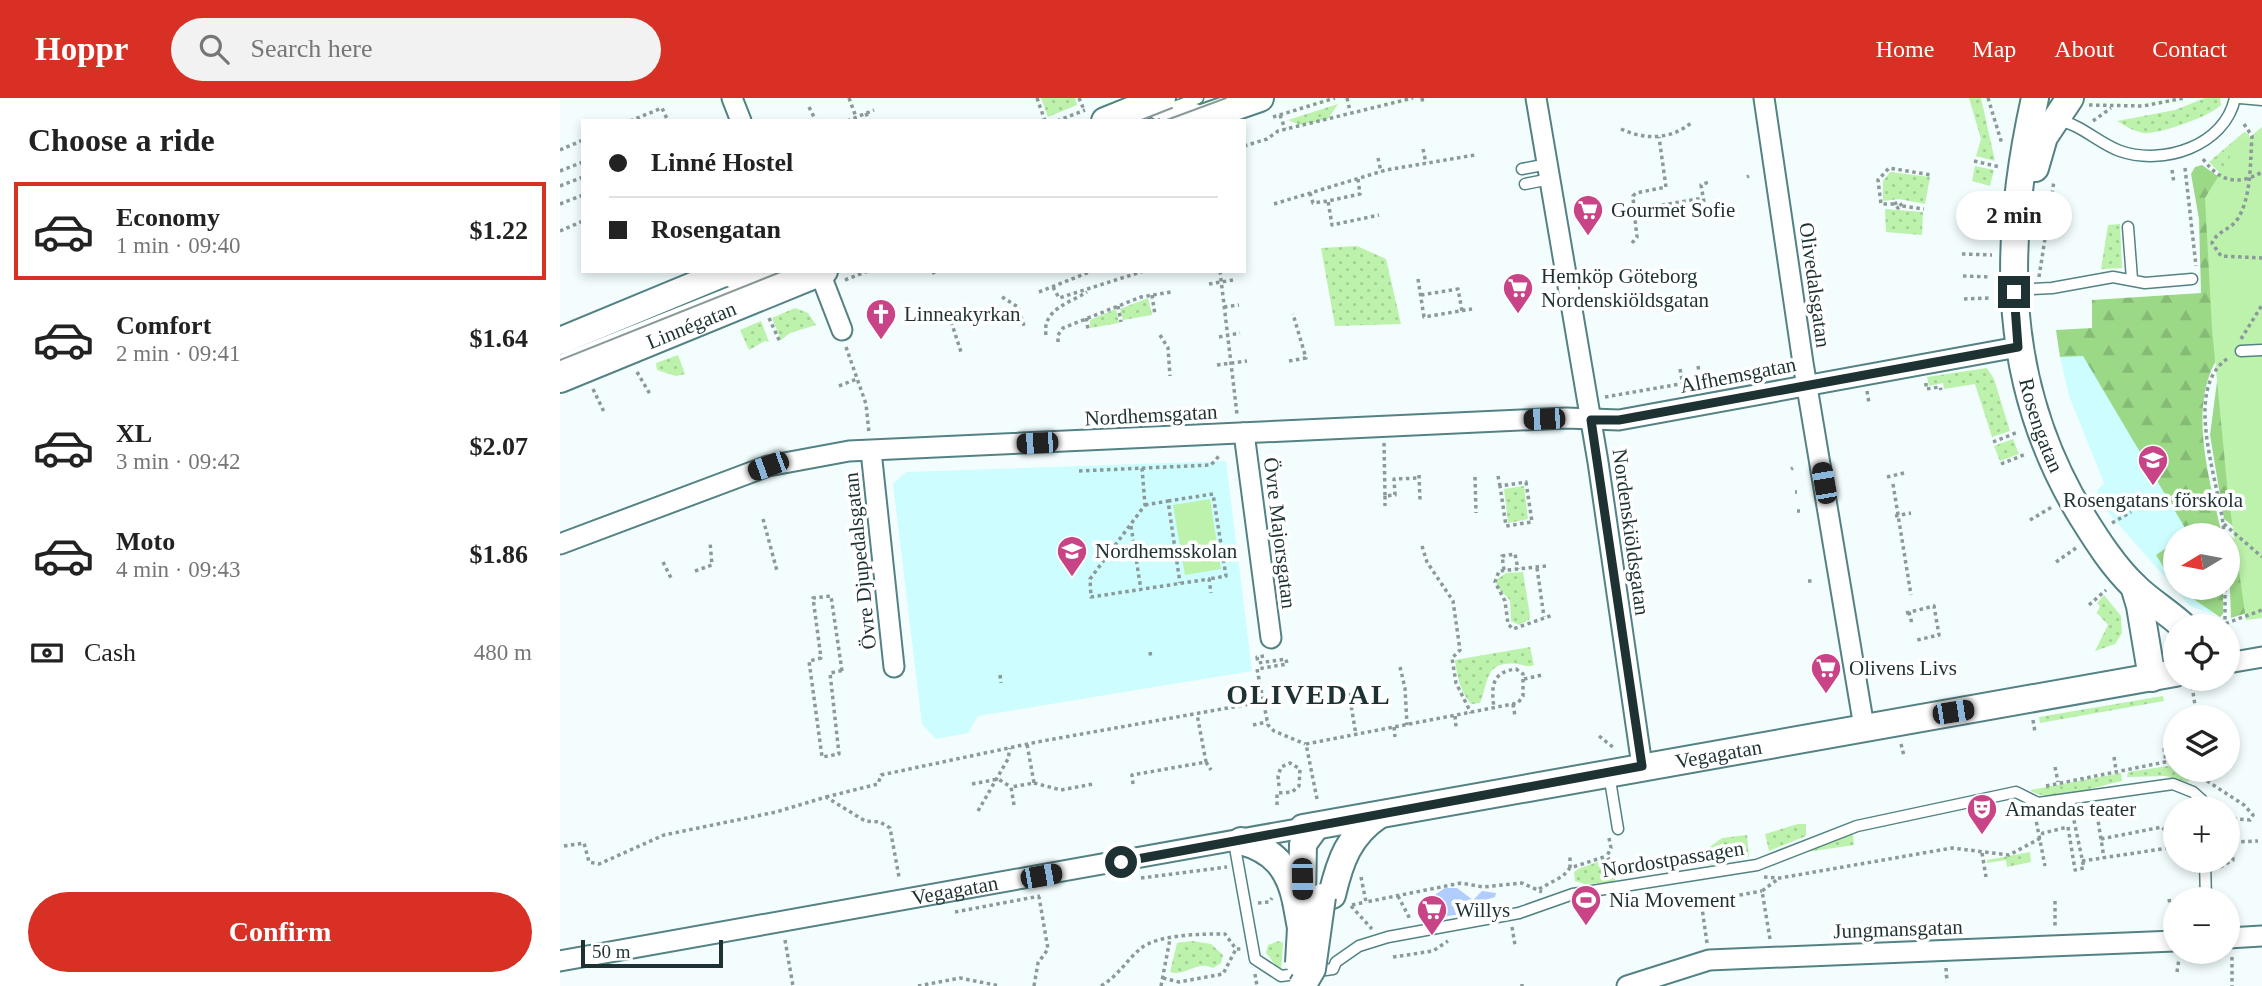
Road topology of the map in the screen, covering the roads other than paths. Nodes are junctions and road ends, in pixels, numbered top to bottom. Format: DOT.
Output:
graph roads {
  1 [pos="1199,98"];
  2 [pos="1226,98"];
  3 [pos="1536,98"];
  4 [pos="1764,98"];
  5 [pos="2035,98"];
  6 [pos="2237,98"];
  7 [pos="2262,100"];
  8 [pos="1160,104"];
  9 [pos="1264,108"];
  10 [pos="2063,109"];
  11 [pos="1094,116"];
  12 [pos="1144,119"];
  13 [pos="1205,119"];
  14 [pos="1522,169"];
  15 [pos="1549,172"];
  16 [pos="1525,184"];
  17 [pos="2128,227"];
  18 [pos="2017,243"];
  19 [pos="724,273"];
  20 [pos="754,273"];
  21 [pos="778,273"];
  22 [pos="820,273"];
  23 [pos="822,273"];
  24 [pos="2132,279"];
  25 [pos="2192,279"];
  26 [pos="2014,292"];
  27 [pos="844,336"];
  28 [pos="560,341"];
  29 [pos="2018,347"];
  30 [pos="560,350"];
  31 [pos="2262,350"];
  32 [pos="2241,351"];
  33 [pos="560,360"];
  34 [pos="560,379"];
  35 [pos="1807,385"];
  36 [pos="1591,420"];
  37 [pos="1241,426"];
  38 [pos="870,445"];
  39 [pos="560,544"];
  40 [pos="2121,587"];
  41 [pos="2164,614"];
  42 [pos="1271,638"];
  43 [pos="2163,656"];
  44 [pos="2262,657"];
  45 [pos="2240,661"];
  46 [pos="894,667"];
  47 [pos="2163,680"];
  48 [pos="1864,727"];
  49 [pos="1611,760"];
  50 [pos="1642,766"];
  51 [pos="2198,796"];
  52 [pos="1381,814"];
  53 [pos="1309,829"];
  54 [pos="1618,829"];
  55 [pos="1238,841"];
  56 [pos="1313,898"];
  57 [pos="2262,936"];
  58 [pos="2163,942"];
  59 [pos="2240,943"];
  60 [pos="560,961"];
  61 [pos="1626,986"];
  1 -- 12 [label="lane"];
  2 -- 8 [label="lane"];
  3 -- 15 [label="street, Nordenskiöldsgatan"];
  4 -- 35 [label="street, Olivedalsgatan"];
  5 -- 18 [label="street, Rosengatan"];
  6 -- 7 [label="lane"];
  6 -- 10 [label="lane"];
  8 -- 11 [label="street"];
  9 -- 13 [label="street"];
  10 -- 18 [label="street, Rosengatan"];
  14 -- 15 [label="lane"];
  15 -- 16 [label="lane"];
  15 -- 36 [label="street, Nordenskiöldsgatan"];
  17 -- 24 [label="lane"];
  18 -- 26 [label="street, Rosengatan"];
  19 -- 28 [label="street, Linnégatan"];
  20 -- 30 [label="lane"];
  21 -- 33 [label="lane"];
  22 -- 34 [label="street, Linnégatan"];
  23 -- 27 [label="street"];
  24 -- 25 [label="lane"];
  24 -- 26 [label="lane"];
  26 -- 29 [label="street, Rosengatan"];
  29 -- 35 [label="street, Alfhemsgatan"];
  29 -- 40 [label="street, Rosengatan"];
  31 -- 32 [label="lane"];
  35 -- 36 [label="street, Alfhemsgatan"];
  35 -- 48 [label="street, Olivedalsgatan"];
  36 -- 37 [label="street, Nordhemsgatan"];
  36 -- 50 [label="street, Nordenskiöldsgatan"];
  37 -- 38 [label="street, Nordhemsgatan"];
  37 -- 42 [label="street, Övre Majorsgatan"];
  38 -- 39 [label="street, Nordhemsgatan"];
  38 -- 46 [label="street, Övre Djupedalsgatan"];
  40 -- 41 [label="street, Rosengatan"];
  40 -- 43 [label="street, Rosengatan"];
  44 -- 45 [label="street"];
  47 -- 48 [label="street, Vegagatan"];
  48 -- 50 [label="street, Vegagatan"];
  49 -- 50 [label="street, Vegagatan"];
  49 -- 52 [label="street, Vegagatan"];
  49 -- 54 [label="lane"];
  51 -- 55 [label="lane, Nordostpassagen"];
  52 -- 53 [label="street, Vegagatan"];
  52 -- 56 [label="street"];
  53 -- 55 [label="street, Vegagatan"];
  53 -- 56 [label="street"];
  55 -- 56 [label="street"];
  55 -- 60 [label="street, Vegagatan"];
  56 -- 56 [label="street, bridge"];
  57 -- 59 [label="street"];
  58 -- 61 [label="street, Jungmansgatan"];
}
